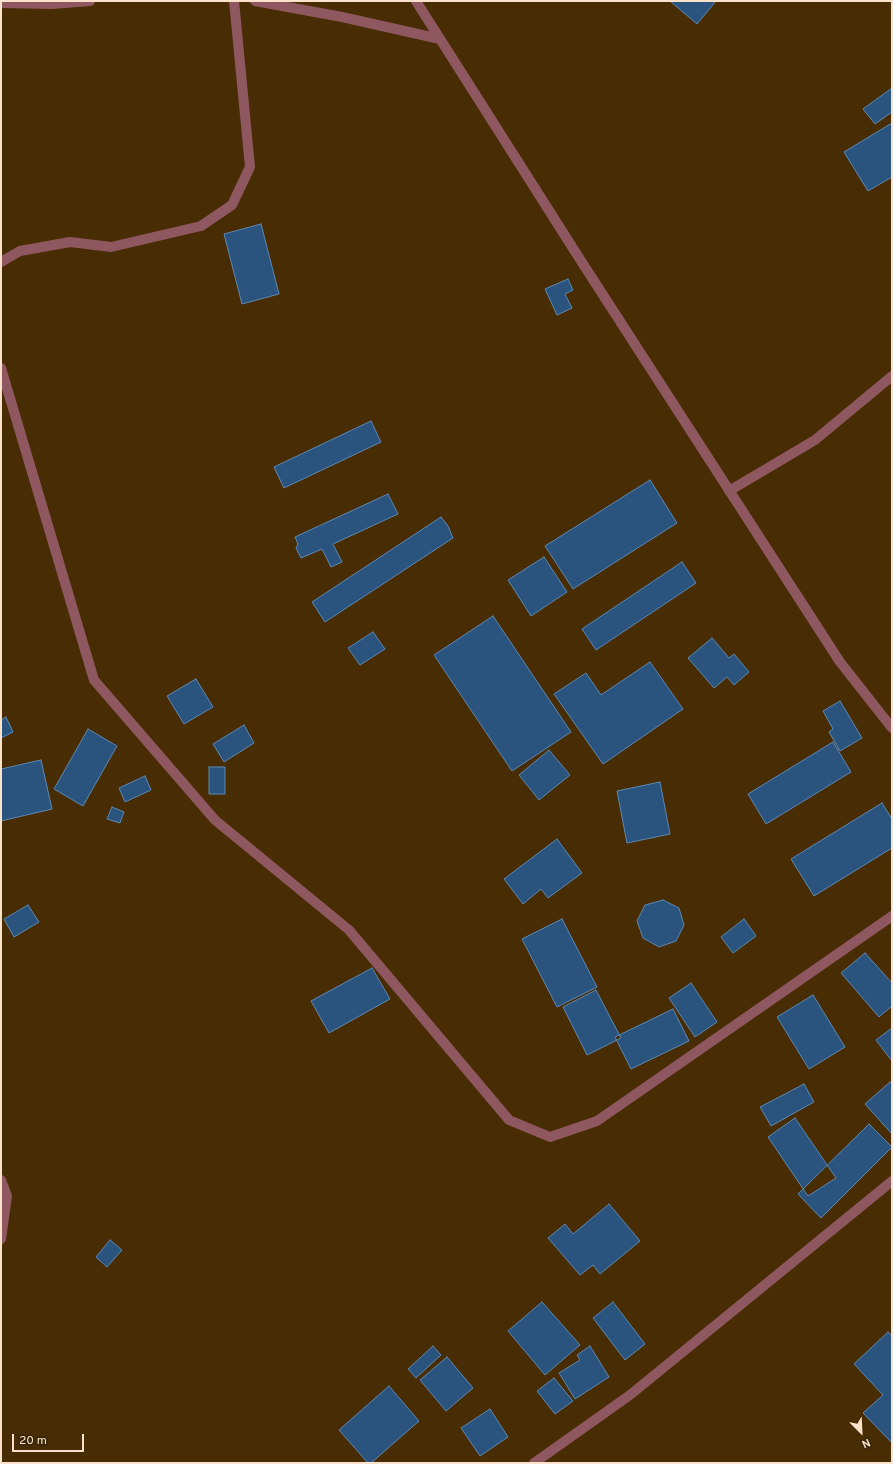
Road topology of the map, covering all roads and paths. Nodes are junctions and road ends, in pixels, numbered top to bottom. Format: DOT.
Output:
graph roads {
  1 [pos="90,1"];
  2 [pos="234,1"];
  3 [pos="255,1"];
  4 [pos="416,1"];
  5 [pos="1,3"];
  6 [pos="440,39"];
  7 [pos="1,262"];
  8 [pos="1,368"];
  9 [pos="892,376"];
  10 [pos="730,491"];
  11 [pos="892,728"];
  12 [pos="892,916"];
  13 [pos="1,1180"];
  14 [pos="892,1181"];
  15 [pos="1,1239"];
  16 [pos="534,1463"];
  1 -- 5 [label="street"];
  2 -- 7 [label="street"];
  3 -- 6 [label="street"];
  4 -- 6 [label="street"];
  6 -- 10 [label="street"];
  8 -- 12 [label="street"];
  9 -- 10 [label="street"];
  10 -- 11 [label="street"];
  13 -- 15 [label="street"];
  14 -- 16 [label="street"];
}
